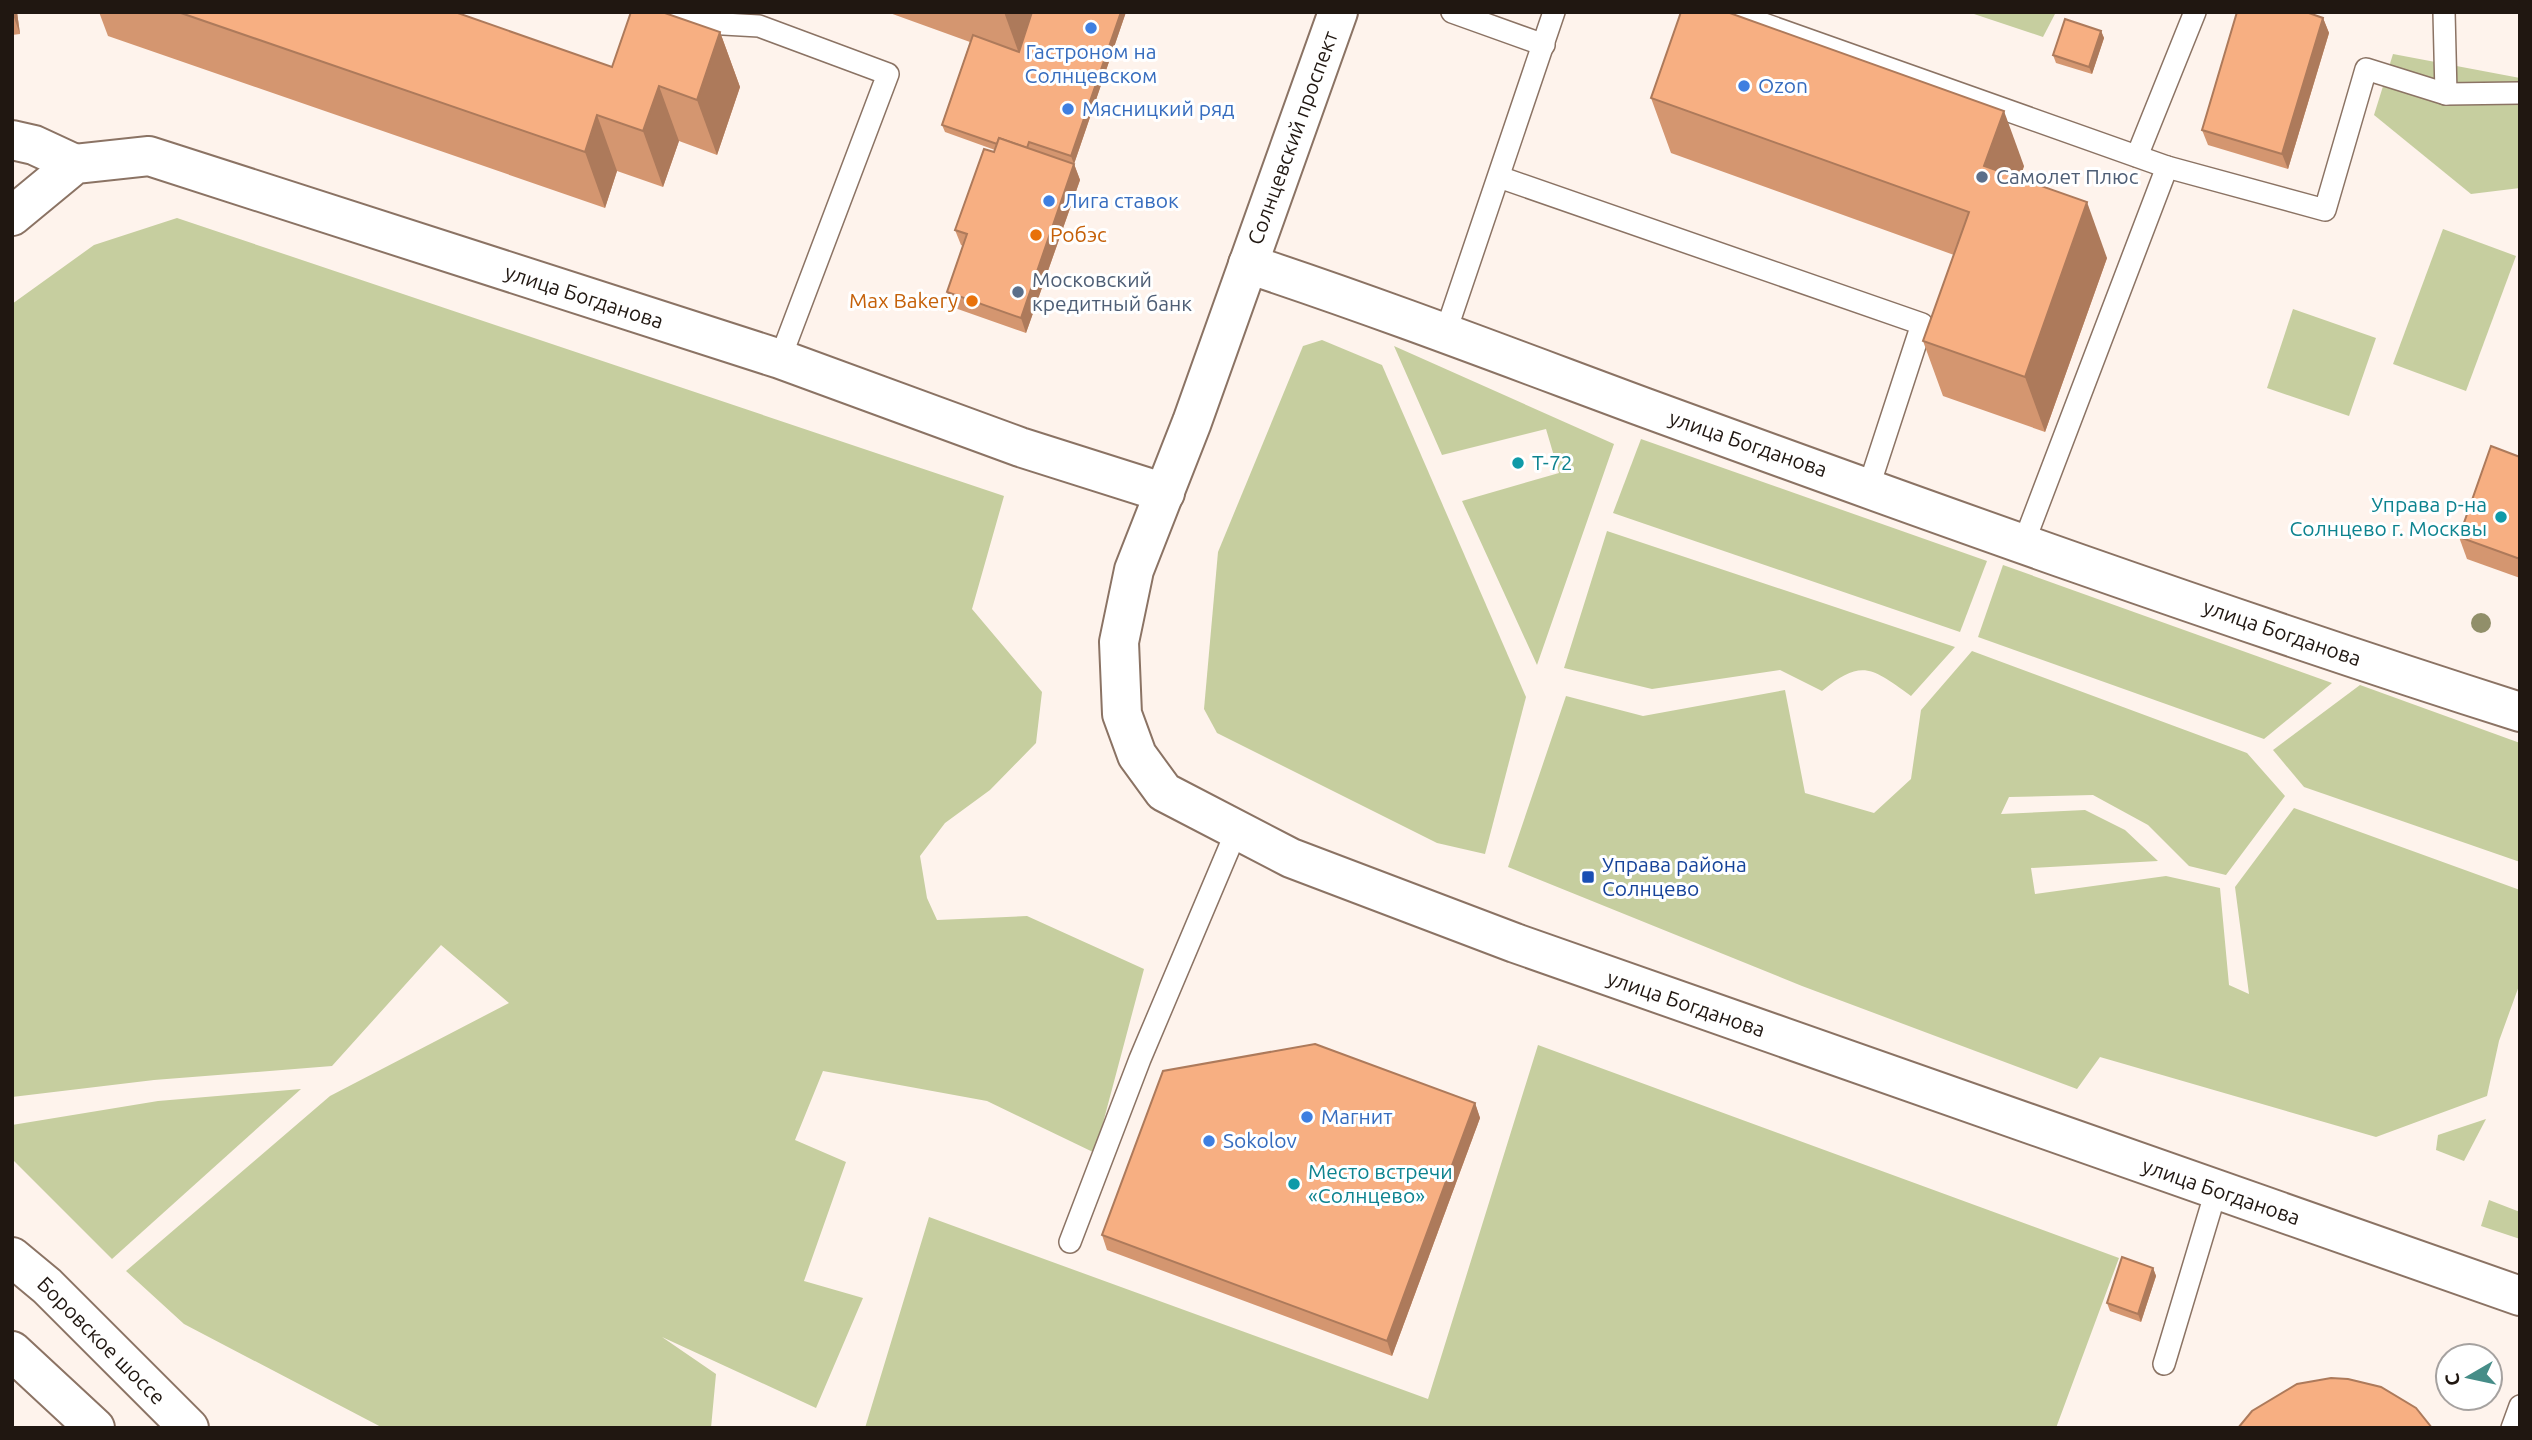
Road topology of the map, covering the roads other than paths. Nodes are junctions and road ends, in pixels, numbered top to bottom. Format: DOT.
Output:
graph roads {
  1 [pos="657,12"];
  2 [pos="1338,12"];
  3 [pos="1452,12"];
  4 [pos="1554,12"];
  5 [pos="1730,12"];
  6 [pos="2195,12"];
  7 [pos="2444,12"];
  8 [pos="761,19"];
  9 [pos="1544,45"];
  10 [pos="2520,93"];
  11 [pos="2446,94"];
  12 [pos="12,140"];
  13 [pos="2137,156"];
  14 [pos="75,164"];
  15 [pos="2167,167"];
  16 [pos="1499,177"];
  17 [pos="12,216"];
  18 [pos="1248,264"];
  19 [pos="1446,331"];
  20 [pos="780,359"];
  21 [pos="1869,486"];
  22 [pos="1165,493"];
  23 [pos="2024,542"];
  24 [pos="2520,712"];
  25 [pos="1236,832"];
  26 [pos="2216,1191"];
  27 [pos="1070,1242"];
  28 [pos="12,1257"];
  29 [pos="2520,1296"];
  30 [pos="12,1351"];
  31 [pos="2164,1364"];
  32 [pos="2520,1406"];
  33 [pos="95,1428"];
  34 [pos="189,1428"];
  35 [pos="2512,1428"];
  1 -- 8 [label="lane"];
  2 -- 18 [label="street, Солнцевский проспект"];
  3 -- 9 [label="lane"];
  4 -- 9 [label="lane"];
  5 -- 13 [label="lane"];
  6 -- 13 [label="lane"];
  7 -- 11 [label="lane"];
  8 -- 20 [label="lane"];
  9 -- 16 [label="lane"];
  10 -- 11 [label="lane"];
  11 -- 15 [label="lane"];
  12 -- 14 [label="street"];
  13 -- 15 [label="lane"];
  14 -- 17 [label="street"];
  14 -- 20 [label="street, улица Богданова"];
  15 -- 23 [label="lane"];
  16 -- 19 [label="lane"];
  16 -- 21 [label="lane"];
  18 -- 19 [label="street, улица Богданова"];
  18 -- 22 [label="street, улица Богданова"];
  19 -- 21 [label="street, улица Богданова"];
  20 -- 22 [label="street, улица Богданова"];
  21 -- 23 [label="street, улица Богданова"];
  22 -- 25 [label="street, улица Богданова"];
  23 -- 24 [label="street, улица Богданова"];
  25 -- 26 [label="street, улица Богданова"];
  25 -- 27 [label="lane"];
  26 -- 29 [label="street, улица Богданова"];
  26 -- 31 [label="lane"];
  28 -- 34 [label="street, Боровское шоссе"];
  30 -- 33 [label="street"];
  32 -- 35 [label="lane"];
}
